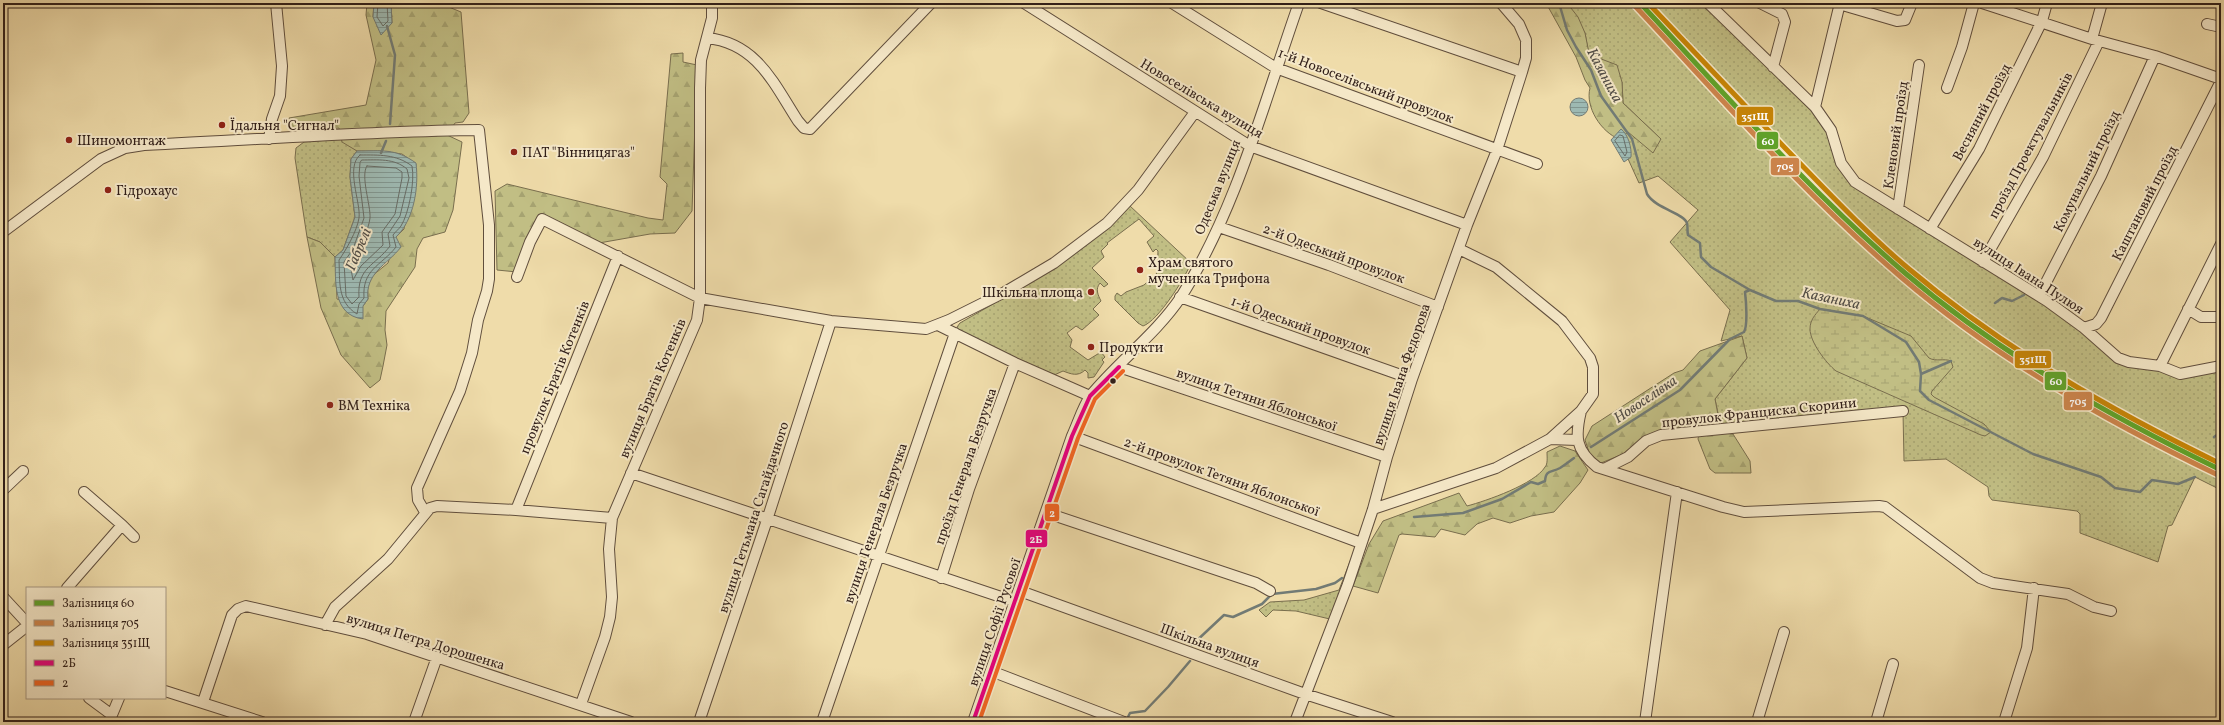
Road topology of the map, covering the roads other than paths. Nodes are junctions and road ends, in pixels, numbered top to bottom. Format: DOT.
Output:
graph roads {
  1 [pos="276,3"];
  2 [pos="712,3"];
  3 [pos="931,3"];
  4 [pos="1024,3"];
  5 [pos="1172,3"];
  6 [pos="1299,3"];
  7 [pos="1321,3"];
  8 [pos="1502,3"];
  9 [pos="1708,3"];
  10 [pos="1760,3"];
  11 [pos="1840,3"];
  12 [pos="1912,3"];
  13 [pos="1974,3"];
  14 [pos="1982,3"];
  15 [pos="2047,3"];
  16 [pos="2102,3"];
  17 [pos="2042,22"];
  18 [pos="2208,24"];
  19 [pos="2221,27"];
  20 [pos="707,38"];
  21 [pos="2095,40"];
  22 [pos="2155,56"];
  23 [pos="1919,65"];
  24 [pos="1773,67"];
  25 [pos="1276,68"];
  26 [pos="1522,72"];
  27 [pos="2221,80"];
  28 [pos="1947,88"];
  29 [pos="1815,107"];
  30 [pos="1195,112"];
  31 [pos="269,139"];
  32 [pos="1250,146"];
  33 [pos="1498,150"];
  34 [pos="1537,164"];
  35 [pos="1898,209"];
  36 [pos="1467,225"];
  37 [pos="1219,227"];
  38 [pos="1930,229"];
  39 [pos="3,232"];
  40 [pos="2221,244"];
  41 [pos="1459,249"];
  42 [pos="618,256"];
  43 [pos="1983,262"];
  44 [pos="517,277"];
  45 [pos="2039,296"];
  46 [pos="1180,297"];
  47 [pos="700,298"];
  48 [pos="1438,307"];
  49 [pos="2188,309"];
  50 [pos="2221,317"];
  51 [pos="831,321"];
  52 [pos="938,325"];
  53 [pos="2084,328"];
  54 [pos="955,333"];
  55 [pos="1015,363"];
  56 [pos="2160,366"];
  57 [pos="2221,366"];
  58 [pos="1119,367"];
  59 [pos="1412,379"];
  60 [pos="1090,396"];
  61 [pos="1581,411"];
  62 [pos="1903,412"];
  63 [pos="1072,436"];
  64 [pos="1550,439"];
  65 [pos="1577,440"];
  66 [pos="1387,457"];
  67 [pos="1604,469"];
  68 [pos="23,471"];
  69 [pos="631,473"];
  70 [pos="3,490"];
  71 [pos="84,492"];
  72 [pos="1677,492"];
  73 [pos="1373,509"];
  74 [pos="516,510"];
  75 [pos="425,512"];
  76 [pos="1047,513"];
  77 [pos="612,518"];
  78 [pos="767,520"];
  79 [pos="122,525"];
  80 [pos="134,537"];
  81 [pos="1362,543"];
  82 [pos="879,555"];
  83 [pos="942,578"];
  84 [pos="69,587"];
  85 [pos="2034,588"];
  86 [pos="1020,591"];
  87 [pos="1270,591"];
  88 [pos="3,597"];
  89 [pos="1016,602"];
  90 [pos="2111,611"];
  91 [pos="26,622"];
  92 [pos="325,625"];
  93 [pos="26,627"];
  94 [pos="1784,632"];
  95 [pos="3,645"];
  96 [pos="437,657"];
  97 [pos="1893,664"];
  98 [pos="991,671"];
  99 [pos="166,691"];
  100 [pos="1305,694"];
  101 [pos="90,699"];
  102 [pos="119,699"];
  103 [pos="203,702"];
  104 [pos="580,704"];
  105 [pos="111,719"];
  106 [pos="262,722"];
  107 [pos="414,722"];
  108 [pos="631,722"];
  109 [pos="699,722"];
  110 [pos="822,722"];
  111 [pos="973,722"];
  112 [pos="1124,722"];
  113 [pos="1295,722"];
  114 [pos="1392,722"];
  115 [pos="1645,722"];
  116 [pos="1757,722"];
  117 [pos="1876,722"];
  118 [pos="2004,722"];
  1 -- 31 [label="street"];
  2 -- 20 [label="street, вулиця Братів Котенків"];
  3 -- 20 [label="street"];
  4 -- 30 [label="street, Новоселівська вулиця"];
  5 -- 25 [label="street, 1-й Новоселівський провулок"];
  6 -- 25 [label="street, Одеська вулиця"];
  7 -- 26 [label="street"];
  8 -- 26 [label="street, вулиця Івана Федорова"];
  9 -- 24 [label="street, вулиця Івана Пулюя"];
  10 -- 24 [label="street"];
  11 -- 12 [label="street"];
  11 -- 29 [label="street"];
  13 -- 28 [label="street"];
  14 -- 17 [label="street"];
  15 -- 17 [label="street, Весняний проїзд"];
  16 -- 21 [label="street, проїзд Проектувальників"];
  17 -- 21 [label="street"];
  17 -- 38 [label="street, Весняний проїзд"];
  18 -- 19 [label="street"];
  20 -- 47 [label="street, вулиця Братів Котенків"];
  21 -- 22 [label="street"];
  21 -- 43 [label="street, проїзд Проектувальників"];
  22 -- 27 [label="street"];
  22 -- 45 [label="street, Комунальний проїзд"];
  23 -- 35 [label="street, Кленовий проїзд"];
  24 -- 29 [label="street, вулиця Івана Пулюя"];
  25 -- 32 [label="street, Одеська вулиця"];
  25 -- 33 [label="street, 1-й Новоселівський провулок"];
  26 -- 33 [label="street, вулиця Івана Федорова"];
  27 -- 53 [label="street, Каштановий проїзд"];
  29 -- 35 [label="street, вулиця Івана Пулюя"];
  30 -- 32 [label="street, Новоселівська вулиця"];
  30 -- 52 [label="street"];
  31 -- 39 [label="street"];
  31 -- 75 [label="street"];
  32 -- 36 [label="street, Новоселівська вулиця"];
  32 -- 37 [label="street, Одеська вулиця"];
  33 -- 34 [label="street, 1-й Новоселівський провулок"];
  33 -- 36 [label="street, вулиця Івана Федорова"];
  35 -- 38 [label="street, вулиця Івана Пулюя"];
  36 -- 41 [label="street, вулиця Івана Федорова"];
  37 -- 46 [label="street, Одеська вулиця"];
  37 -- 48 [label="street, 2-й Одеський провулок"];
  38 -- 43 [label="street, вулиця Івана Пулюя"];
  40 -- 49 [label="street"];
  41 -- 48 [label="street, вулиця Івана Федорова"];
  41 -- 61 [label="street"];
  42 -- 44 [label="street"];
  42 -- 47 [label="street"];
  42 -- 74 [label="street, провулок Братів Котенків"];
  43 -- 45 [label="street, вулиця Івана Пулюя"];
  45 -- 53 [label="street, вулиця Івана Пулюя"];
  46 -- 58 [label="street, Одеська вулиця"];
  46 -- 59 [label="street, 1-й Одеський провулок"];
  47 -- 51 [label="street"];
  47 -- 69 [label="street, вулиця Братів Котенків"];
  48 -- 59 [label="street, вулиця Івана Федорова"];
  49 -- 50 [label="street"];
  49 -- 56 [label="street"];
  51 -- 52 [label="street"];
  51 -- 78 [label="street, вулиця Гетьмана Сагайдачного"];
  52 -- 54 [label="street"];
  53 -- 56 [label="street, вулиця Івана Пулюя"];
  54 -- 55 [label="street"];
  54 -- 82 [label="street, вулиця Генерала Безручка"];
  55 -- 60 [label="street"];
  55 -- 83 [label="street, проїзд Генерала Безручка"];
  56 -- 57 [label="street, вулиця Івана Пулюя"];
  58 -- 60 [label="street, Одеська вулиця"];
  58 -- 66 [label="street, вулиця Тетяни Яблонської"];
  59 -- 66 [label="street, вулиця Івана Федорова"];
  60 -- 63 [label="street, вулиця Софії Русової"];
  61 -- 64 [label="street"];
  61 -- 65 [label="street"];
  62 -- 67 [label="street, провулок Франциска Скорини"];
  63 -- 76 [label="street, вулиця Софії Русової"];
  63 -- 81 [label="street, 2-й провулок Тетяни Яблонської"];
  64 -- 65 [label="street"];
  64 -- 73 [label="street"];
  65 -- 67 [label="street"];
  66 -- 73 [label="street, вулиця Івана Федорова"];
  67 -- 72 [label="street"];
  68 -- 70 [label="street"];
  69 -- 77 [label="street, вулиця Братів Котенків"];
  69 -- 78 [label="street"];
  71 -- 79 [label="street"];
  72 -- 85 [label="street"];
  72 -- 115 [label="street"];
  73 -- 81 [label="street, вулиця Івана Федорова"];
  74 -- 75 [label="street"];
  74 -- 77 [label="street"];
  75 -- 92 [label="street"];
  76 -- 86 [label="street, вулиця Софії Русової"];
  76 -- 87 [label="street"];
  77 -- 104 [label="street, вулиця Братів Котенків"];
  78 -- 82 [label="street"];
  78 -- 109 [label="street, вулиця Гетьмана Сагайдачного"];
  79 -- 80 [label="street"];
  79 -- 84 [label="street"];
  81 -- 100 [label="street, вулиця Івана Федорова"];
  82 -- 83 [label="street"];
  82 -- 110 [label="street, вулиця Генерала Безручка"];
  83 -- 89 [label="street"];
  85 -- 90 [label="street"];
  85 -- 118 [label="street"];
  86 -- 89 [label="street, вулиця Софії Русової"];
  86 -- 100 [label="street, Шкільна вулиця"];
  88 -- 91 [label="street"];
  89 -- 98 [label="street, вулиця Софії Русової"];
  92 -- 96 [label="street, вулиця Петра Дорошенка"];
  92 -- 103 [label="street, вулиця Петра Дорошенка"];
  93 -- 95 [label="street"];
  94 -- 116 [label="street"];
  96 -- 104 [label="street, вулиця Петра Дорошенка"];
  96 -- 107 [label="street"];
  97 -- 117 [label="street"];
  98 -- 111 [label="street, вулиця Софії Русової"];
  98 -- 112 [label="street"];
  99 -- 103 [label="street"];
  100 -- 113 [label="street, вулиця Івана Федорова"];
  100 -- 114 [label="street, Шкільна вулиця"];
  101 -- 105 [label="street"];
  102 -- 105 [label="street"];
  103 -- 106 [label="street"];
  104 -- 108 [label="street, вулиця Петра Дорошенка"];
}
